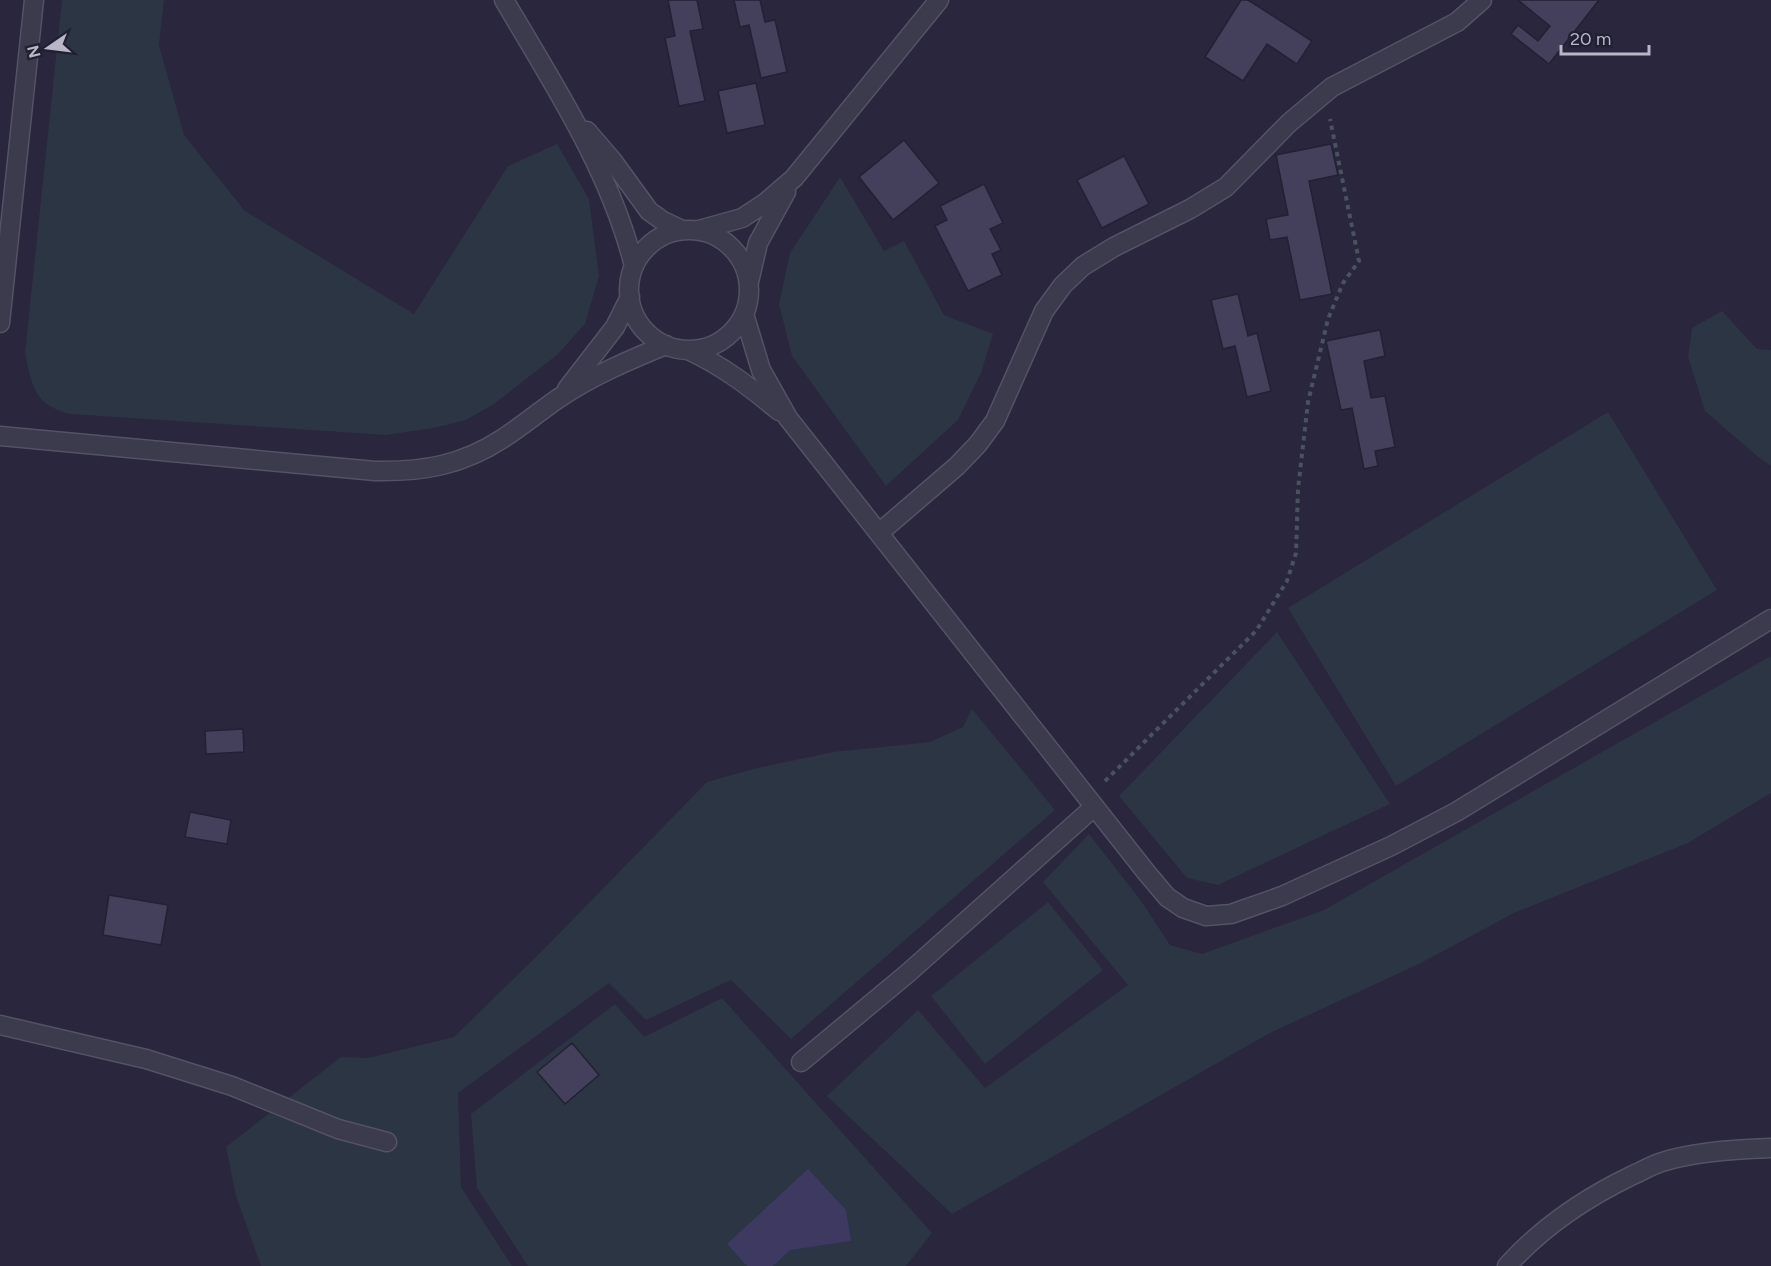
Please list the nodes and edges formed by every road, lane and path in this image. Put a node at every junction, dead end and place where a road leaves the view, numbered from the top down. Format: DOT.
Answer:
graph roads {
  1 [pos="34,0"];
  2 [pos="504,0"];
  3 [pos="939,0"];
  4 [pos="1482,0"];
  5 [pos="1325,93"];
  6 [pos="570,112"];
  7 [pos="794,177"];
  8 [pos="690,230"];
  9 [pos="634,266"];
  10 [pos="749,283"];
  11 [pos="630,297"];
  12 [pos="744,314"];
  13 [pos="0,323"];
  14 [pos="666,345"];
  15 [pos="688,350"];
  16 [pos="560,397"];
  17 [pos="788,418"];
  18 [pos="0,436"];
  19 [pos="879,533"];
  20 [pos="1771,619"];
  21 [pos="1091,803"];
  22 [pos="0,1025"];
  23 [pos="801,1062"];
  24 [pos="387,1142"];
  25 [pos="1771,1148"];
  26 [pos="1508,1266"];
  1 -- 13 [label="street"];
  2 -- 6 [label="street"];
  3 -- 7 [label="street"];
  4 -- 5 [label="street"];
  5 -- 19 [label="street"];
  5 -- 21 [label="path"];
  6 -- 8 [label="street"];
  6 -- 9 [label="street"];
  7 -- 8 [label="street"];
  7 -- 10 [label="street"];
  8 -- 9 [label="street"];
  8 -- 10 [label="street"];
  9 -- 11 [label="street"];
  10 -- 12 [label="street"];
  11 -- 14 [label="street"];
  11 -- 16 [label="street"];
  12 -- 15 [label="street"];
  12 -- 17 [label="street"];
  14 -- 15 [label="street"];
  14 -- 16 [label="street"];
  15 -- 17 [label="street"];
  16 -- 18 [label="street"];
  17 -- 19 [label="street"];
  19 -- 21 [label="street"];
  20 -- 21 [label="street"];
  21 -- 23 [label="street"];
  22 -- 24 [label="street"];
  25 -- 26 [label="street"];
}
